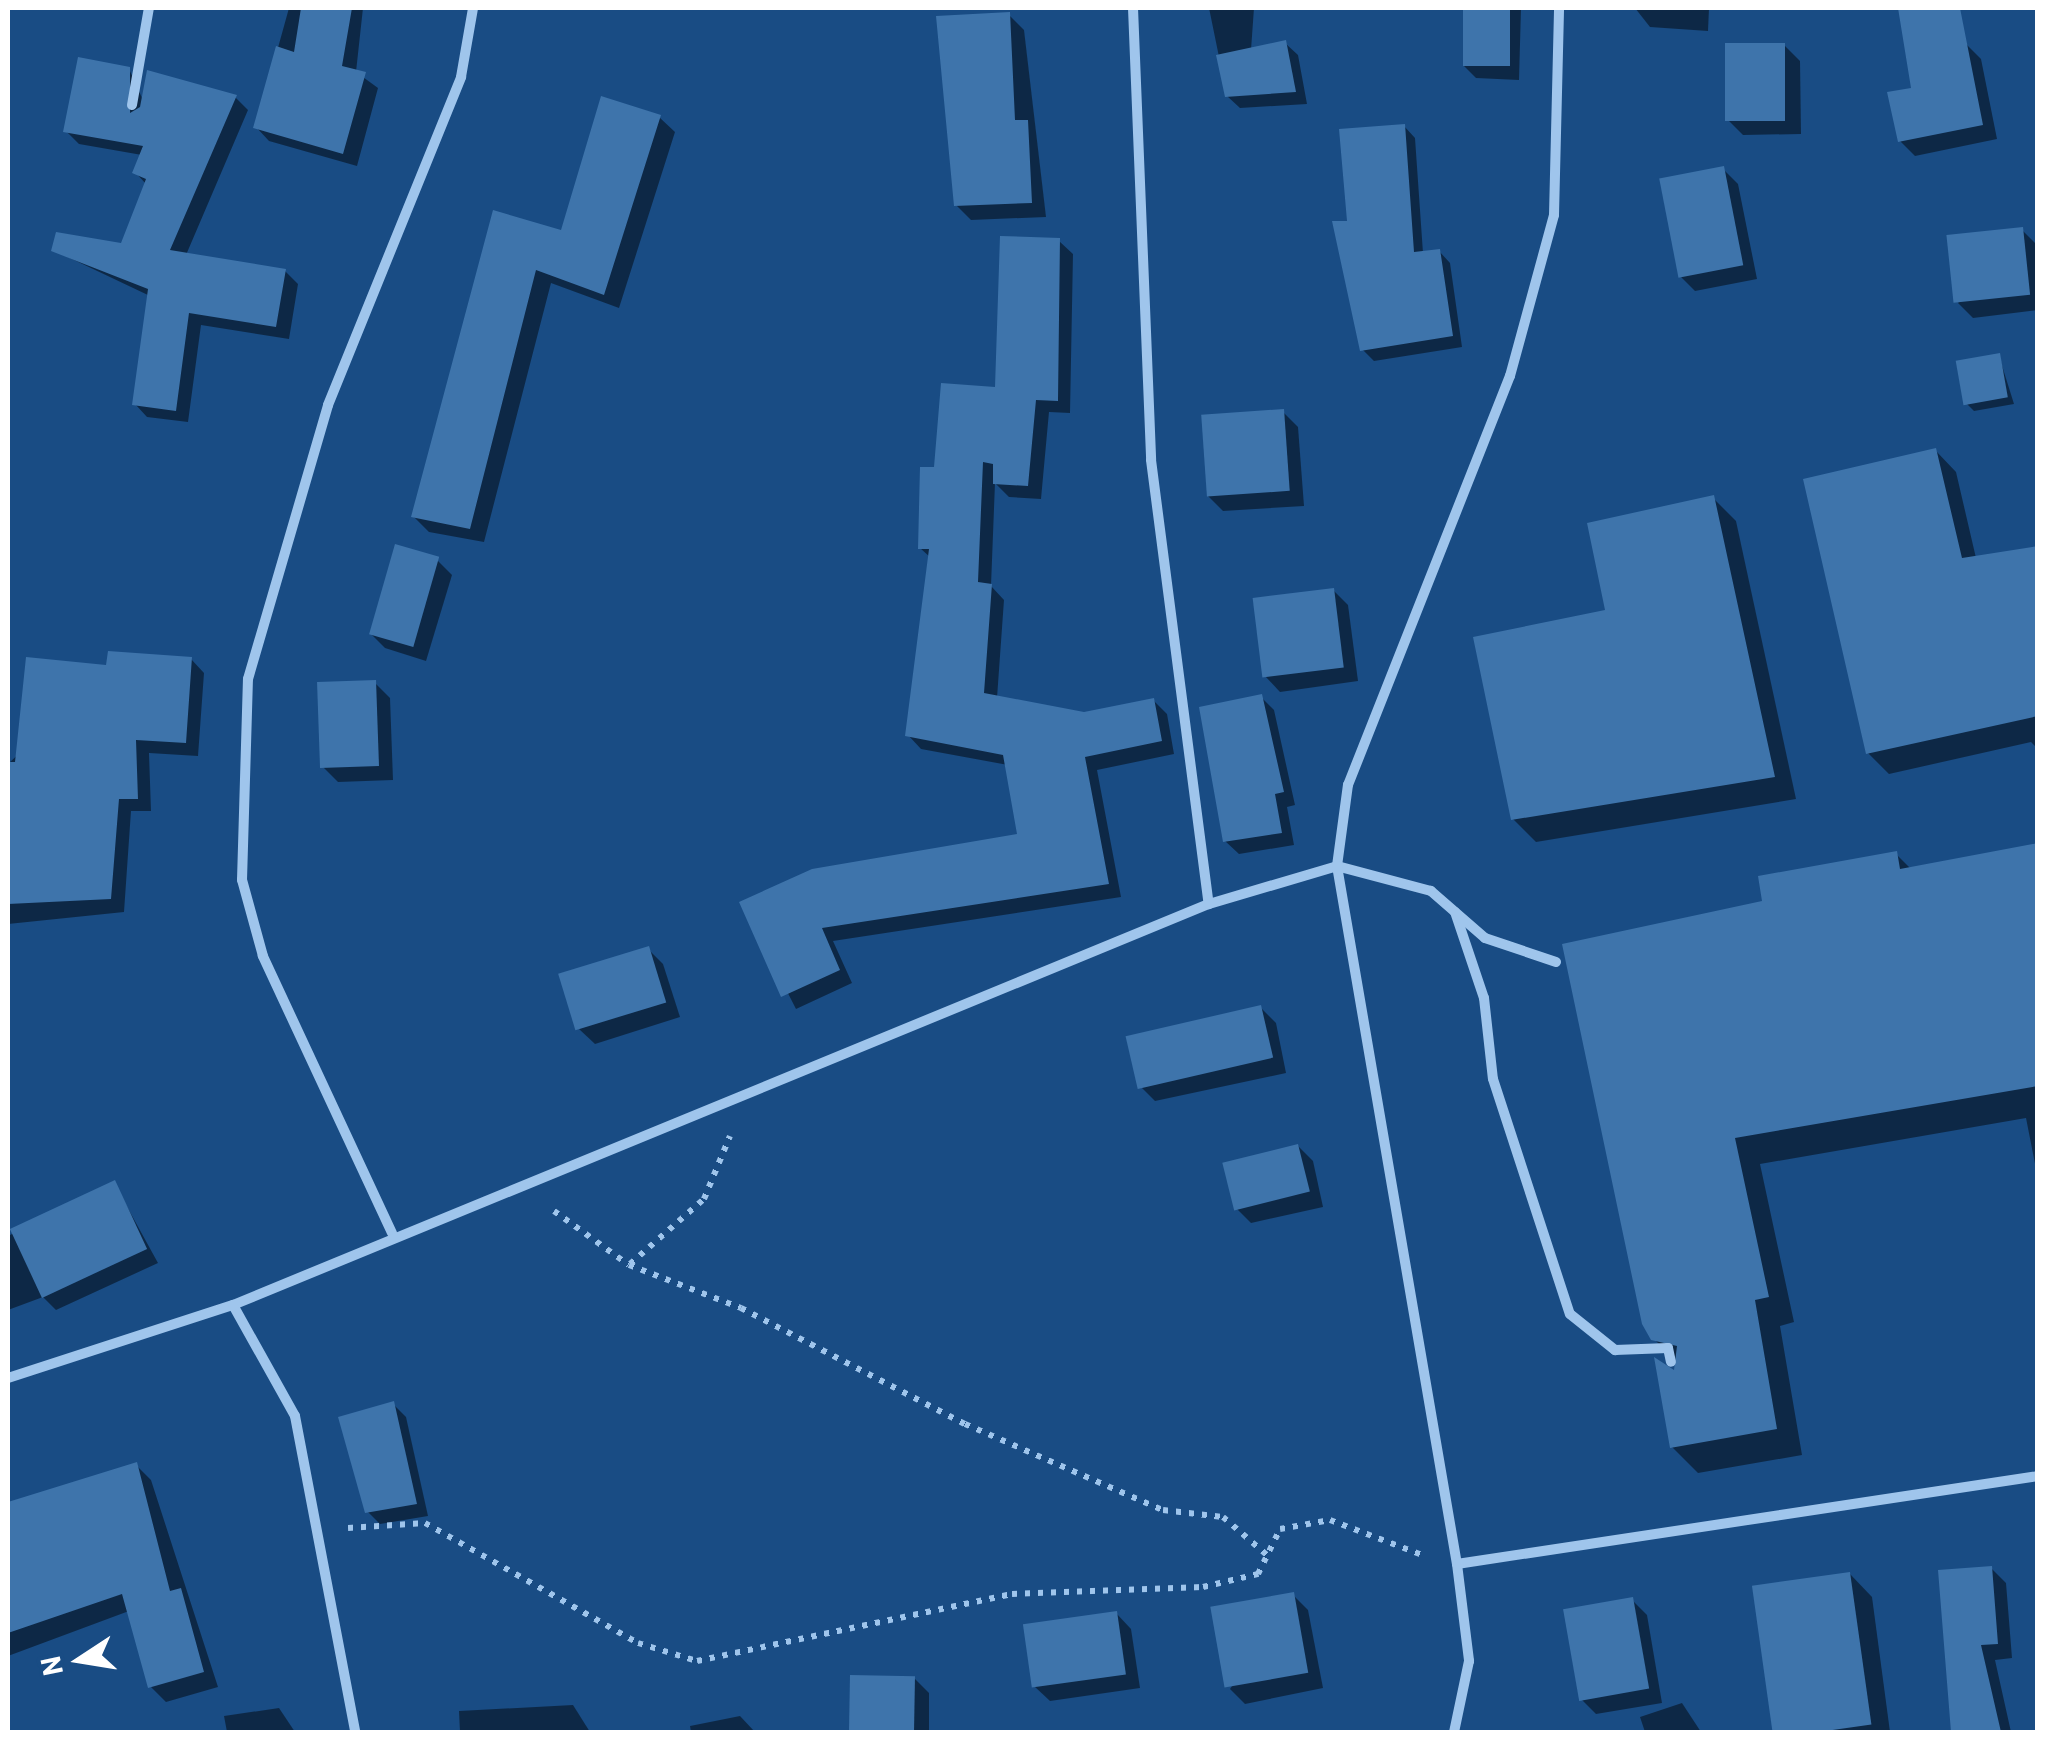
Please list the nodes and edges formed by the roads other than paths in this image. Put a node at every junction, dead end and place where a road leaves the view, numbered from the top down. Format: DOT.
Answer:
graph roads {
  1 [pos="149,8"];
  2 [pos="473,8"];
  3 [pos="1133,8"];
  4 [pos="1560,8"];
  5 [pos="132,105"];
  6 [pos="1336,866"];
  7 [pos="1209,904"];
  8 [pos="1455,911"];
  9 [pos="1556,962"];
  10 [pos="392,1233"];
  11 [pos="233,1305"];
  12 [pos="1672,1362"];
  13 [pos="8,1378"];
  14 [pos="2038,1476"];
  15 [pos="1458,1564"];
  16 [pos="355,1732"];
  17 [pos="1455,1732"];
  1 -- 5 [label="street"];
  2 -- 10 [label="street"];
  3 -- 7 [label="street"];
  4 -- 6 [label="street"];
  6 -- 7 [label="street"];
  6 -- 8 [label="street"];
  6 -- 15 [label="street"];
  7 -- 10 [label="street"];
  8 -- 9 [label="street"];
  8 -- 12 [label="street"];
  10 -- 11 [label="street"];
  11 -- 13 [label="street"];
  11 -- 16 [label="street"];
  14 -- 15 [label="street"];
  15 -- 17 [label="street"];
}
